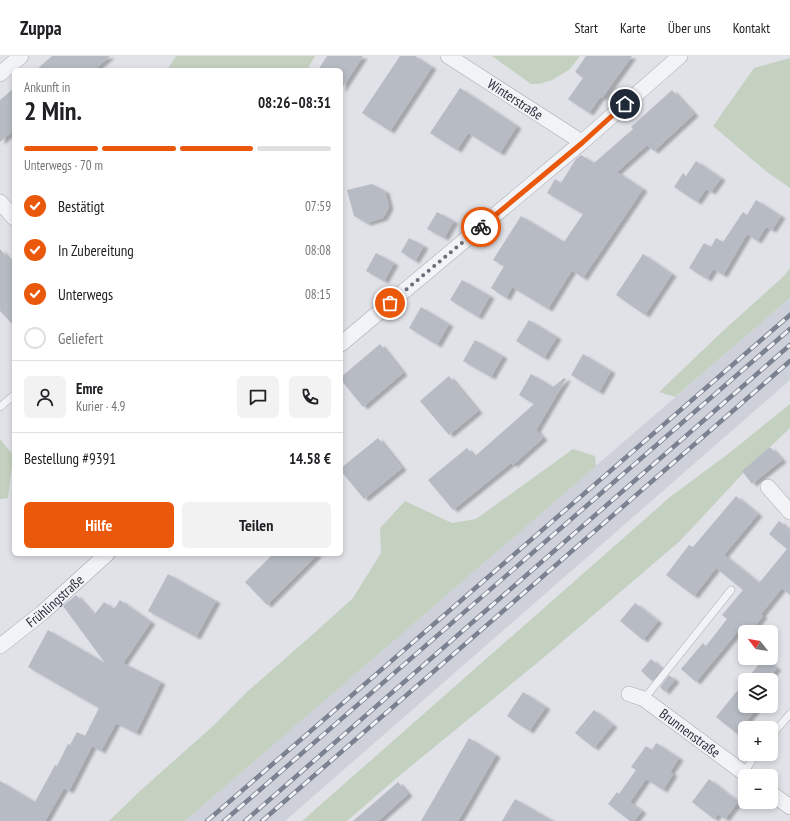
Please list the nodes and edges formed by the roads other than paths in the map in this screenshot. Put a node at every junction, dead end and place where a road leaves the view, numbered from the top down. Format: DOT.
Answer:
graph roads {
  1 [pos="21,56"];
  2 [pos="448,56"];
  3 [pos="680,56"];
  4 [pos="0,74"];
  5 [pos="582,143"];
  6 [pos="0,202"];
  7 [pos="12,216"];
  8 [pos="343,342"];
  9 [pos="12,397"];
  10 [pos="0,407"];
  11 [pos="768,487"];
  12 [pos="790,512"];
  13 [pos="105,556"];
  14 [pos="731,590"];
  15 [pos="0,646"];
  16 [pos="629,694"];
  17 [pos="644,699"];
  18 [pos="790,714"];
  19 [pos="778,728"];
  20 [pos="739,769"];
  21 [pos="778,798"];
  22 [pos="790,807"];
  1 -- 4 [label="street"];
  2 -- 5 [label="street, Winterstraße"];
  3 -- 5 [label="street"];
  5 -- 8 [label="street"];
  6 -- 7 [label="street"];
  9 -- 10 [label="lane"];
  11 -- 12 [label="street"];
  13 -- 15 [label="street, Frühlingstraße"];
  14 -- 17 [label="lane"];
  16 -- 17 [label="street, Brunnenstraße"];
  17 -- 20 [label="street, Brunnenstraße"];
  18 -- 19 [label="lane"];
  21 -- 22 [label="street"];
}
